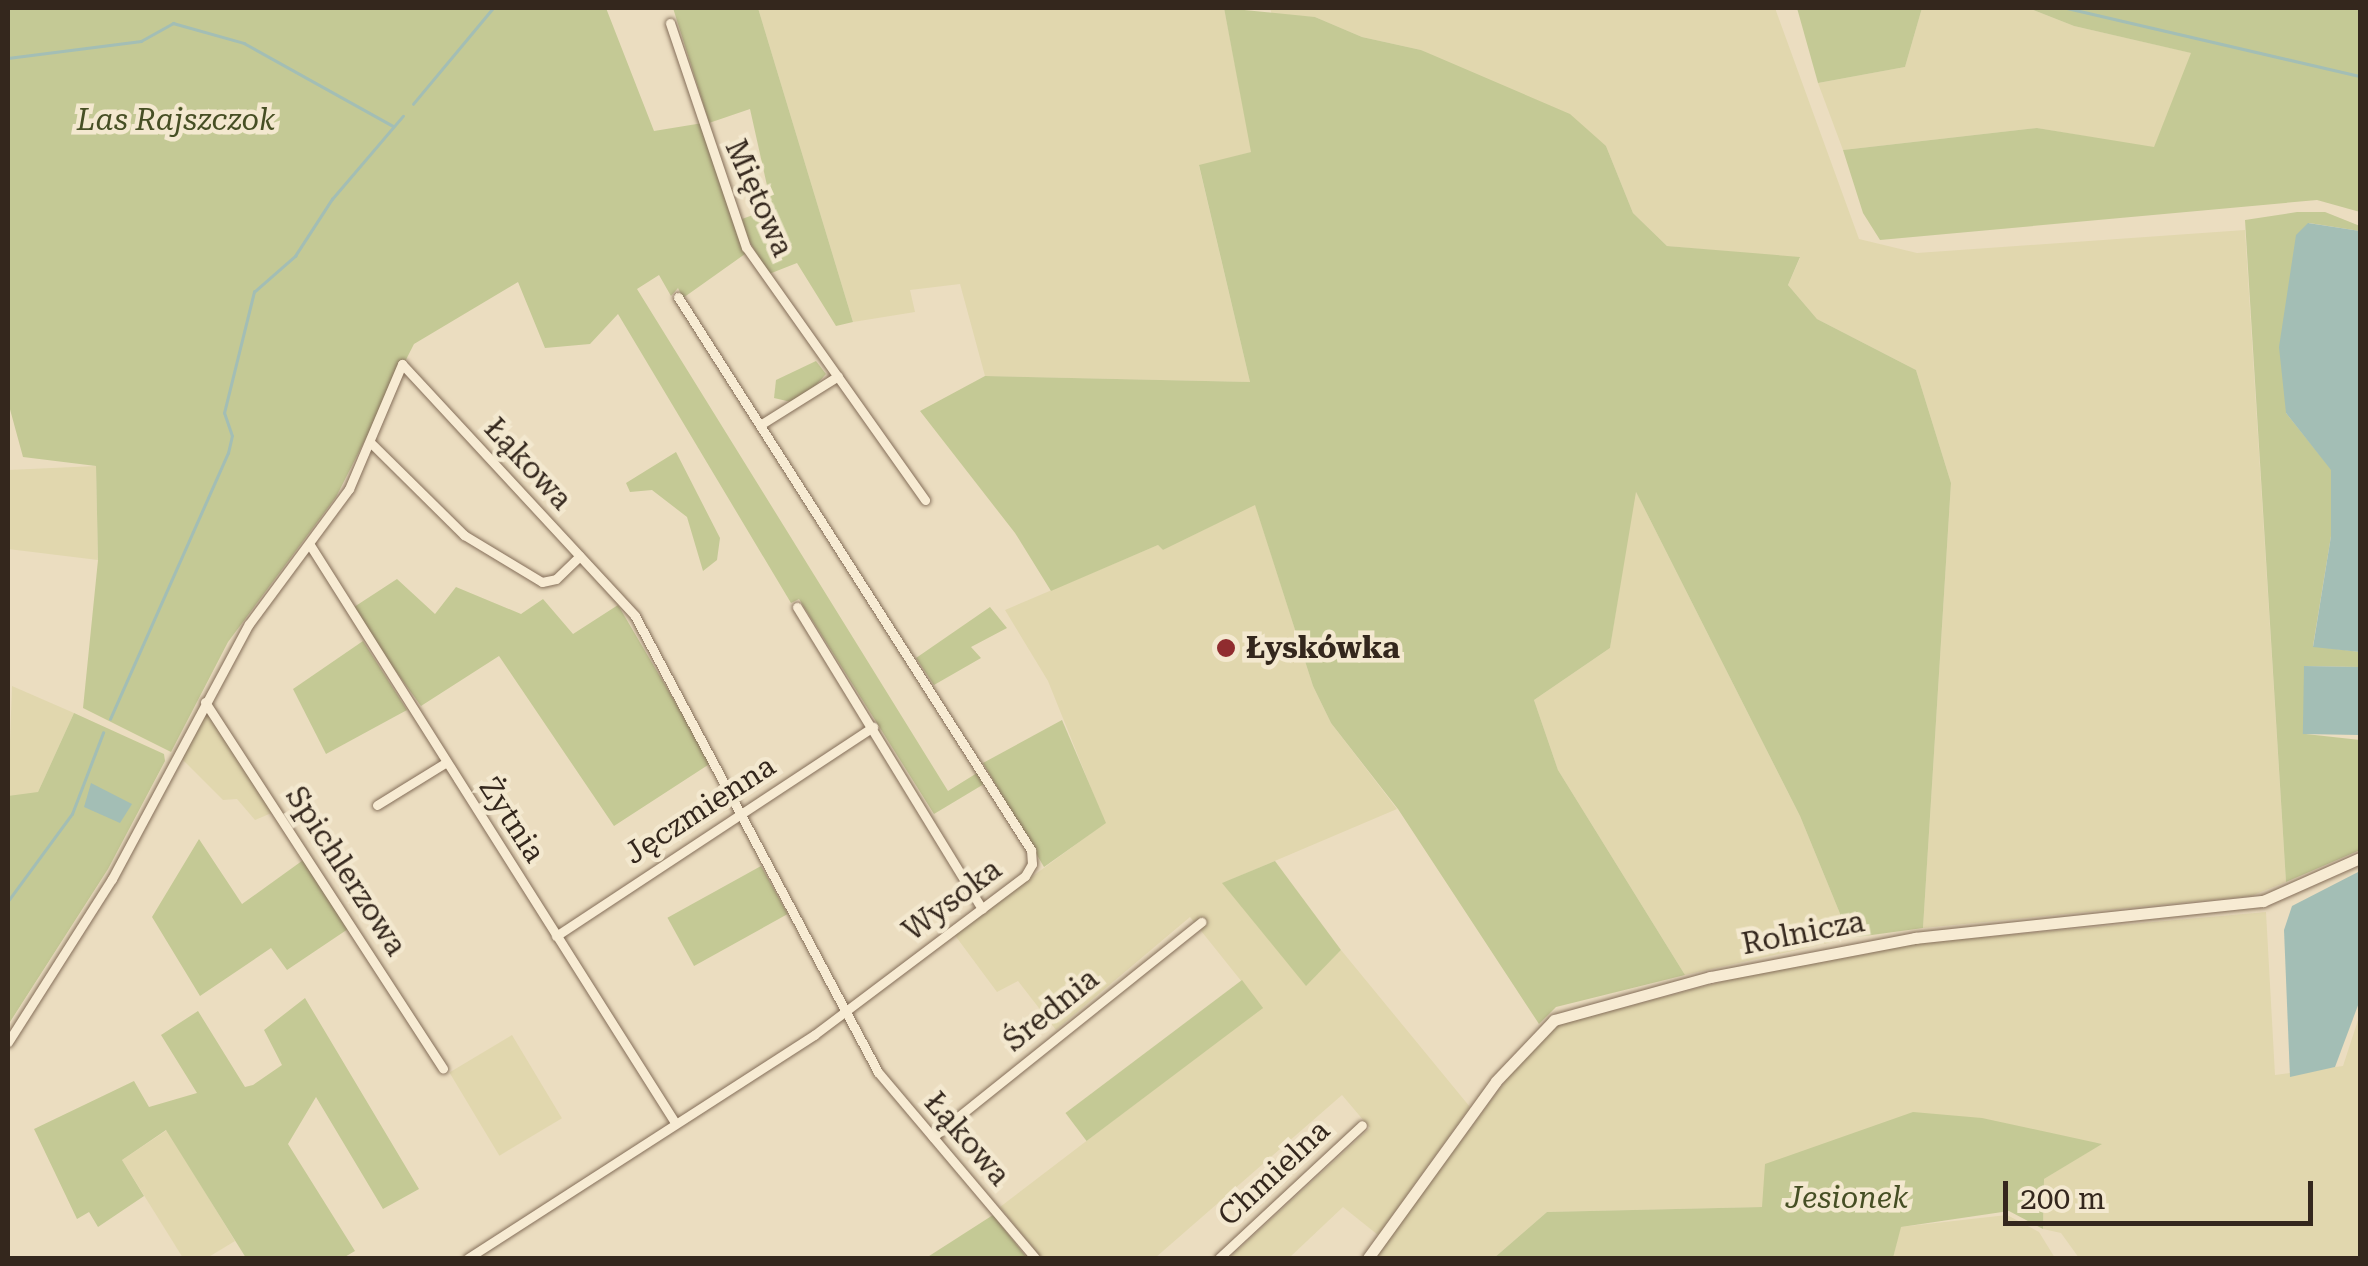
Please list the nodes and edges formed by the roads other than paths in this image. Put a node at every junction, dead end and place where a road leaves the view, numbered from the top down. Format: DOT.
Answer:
graph roads {
  1 [pos="670,23"];
  2 [pos="678,297"];
  3 [pos="838,376"];
  4 [pos="760,425"];
  5 [pos="371,443"];
  6 [pos="925,500"];
  7 [pos="310,545"];
  8 [pos="580,556"];
  9 [pos="797,607"];
  10 [pos="205,702"];
  11 [pos="873,727"];
  12 [pos="445,763"];
  13 [pos="377,805"];
  14 [pos="742,812"];
  15 [pos="2360,858"];
  16 [pos="982,909"];
  17 [pos="1201,922"];
  18 [pos="556,936"];
  19 [pos="842,1013"];
  20 [pos="8,1042"];
  21 [pos="443,1068"];
  22 [pos="674,1121"];
  23 [pos="1362,1125"];
  24 [pos="932,1137"];
  25 [pos="468,1258"];
  26 [pos="1035,1258"];
  27 [pos="1219,1258"];
  28 [pos="1368,1258"];
  1 -- 3 [label="street, Miętowa"];
  2 -- 4 [label="street, Wysoka"];
  3 -- 4 [label="street"];
  3 -- 6 [label="street, Miętowa"];
  4 -- 16 [label="street, Wysoka"];
  5 -- 7 [label="street, Łąkowa"];
  5 -- 8 [label="street"];
  5 -- 8 [label="street, Łąkowa"];
  7 -- 10 [label="street, Łąkowa"];
  7 -- 12 [label="street, Żytnia"];
  8 -- 14 [label="street, Łąkowa"];
  9 -- 11 [label="street"];
  10 -- 20 [label="street, Łąkowa"];
  10 -- 21 [label="street, Spichlerzowa"];
  11 -- 14 [label="street, Jęczmienna"];
  11 -- 16 [label="street"];
  12 -- 13 [label="street"];
  12 -- 18 [label="street, Żytnia"];
  14 -- 18 [label="street, Jęczmienna"];
  14 -- 19 [label="street, Łąkowa"];
  15 -- 28 [label="street, Rolnicza"];
  16 -- 19 [label="street, Wysoka"];
  17 -- 24 [label="street, Średnia"];
  18 -- 22 [label="street, Żytnia"];
  19 -- 22 [label="street, Wysoka"];
  19 -- 24 [label="street, Łąkowa"];
  22 -- 25 [label="street, Wysoka"];
  23 -- 27 [label="street, Chmielna"];
  24 -- 26 [label="street, Łąkowa"];
}
